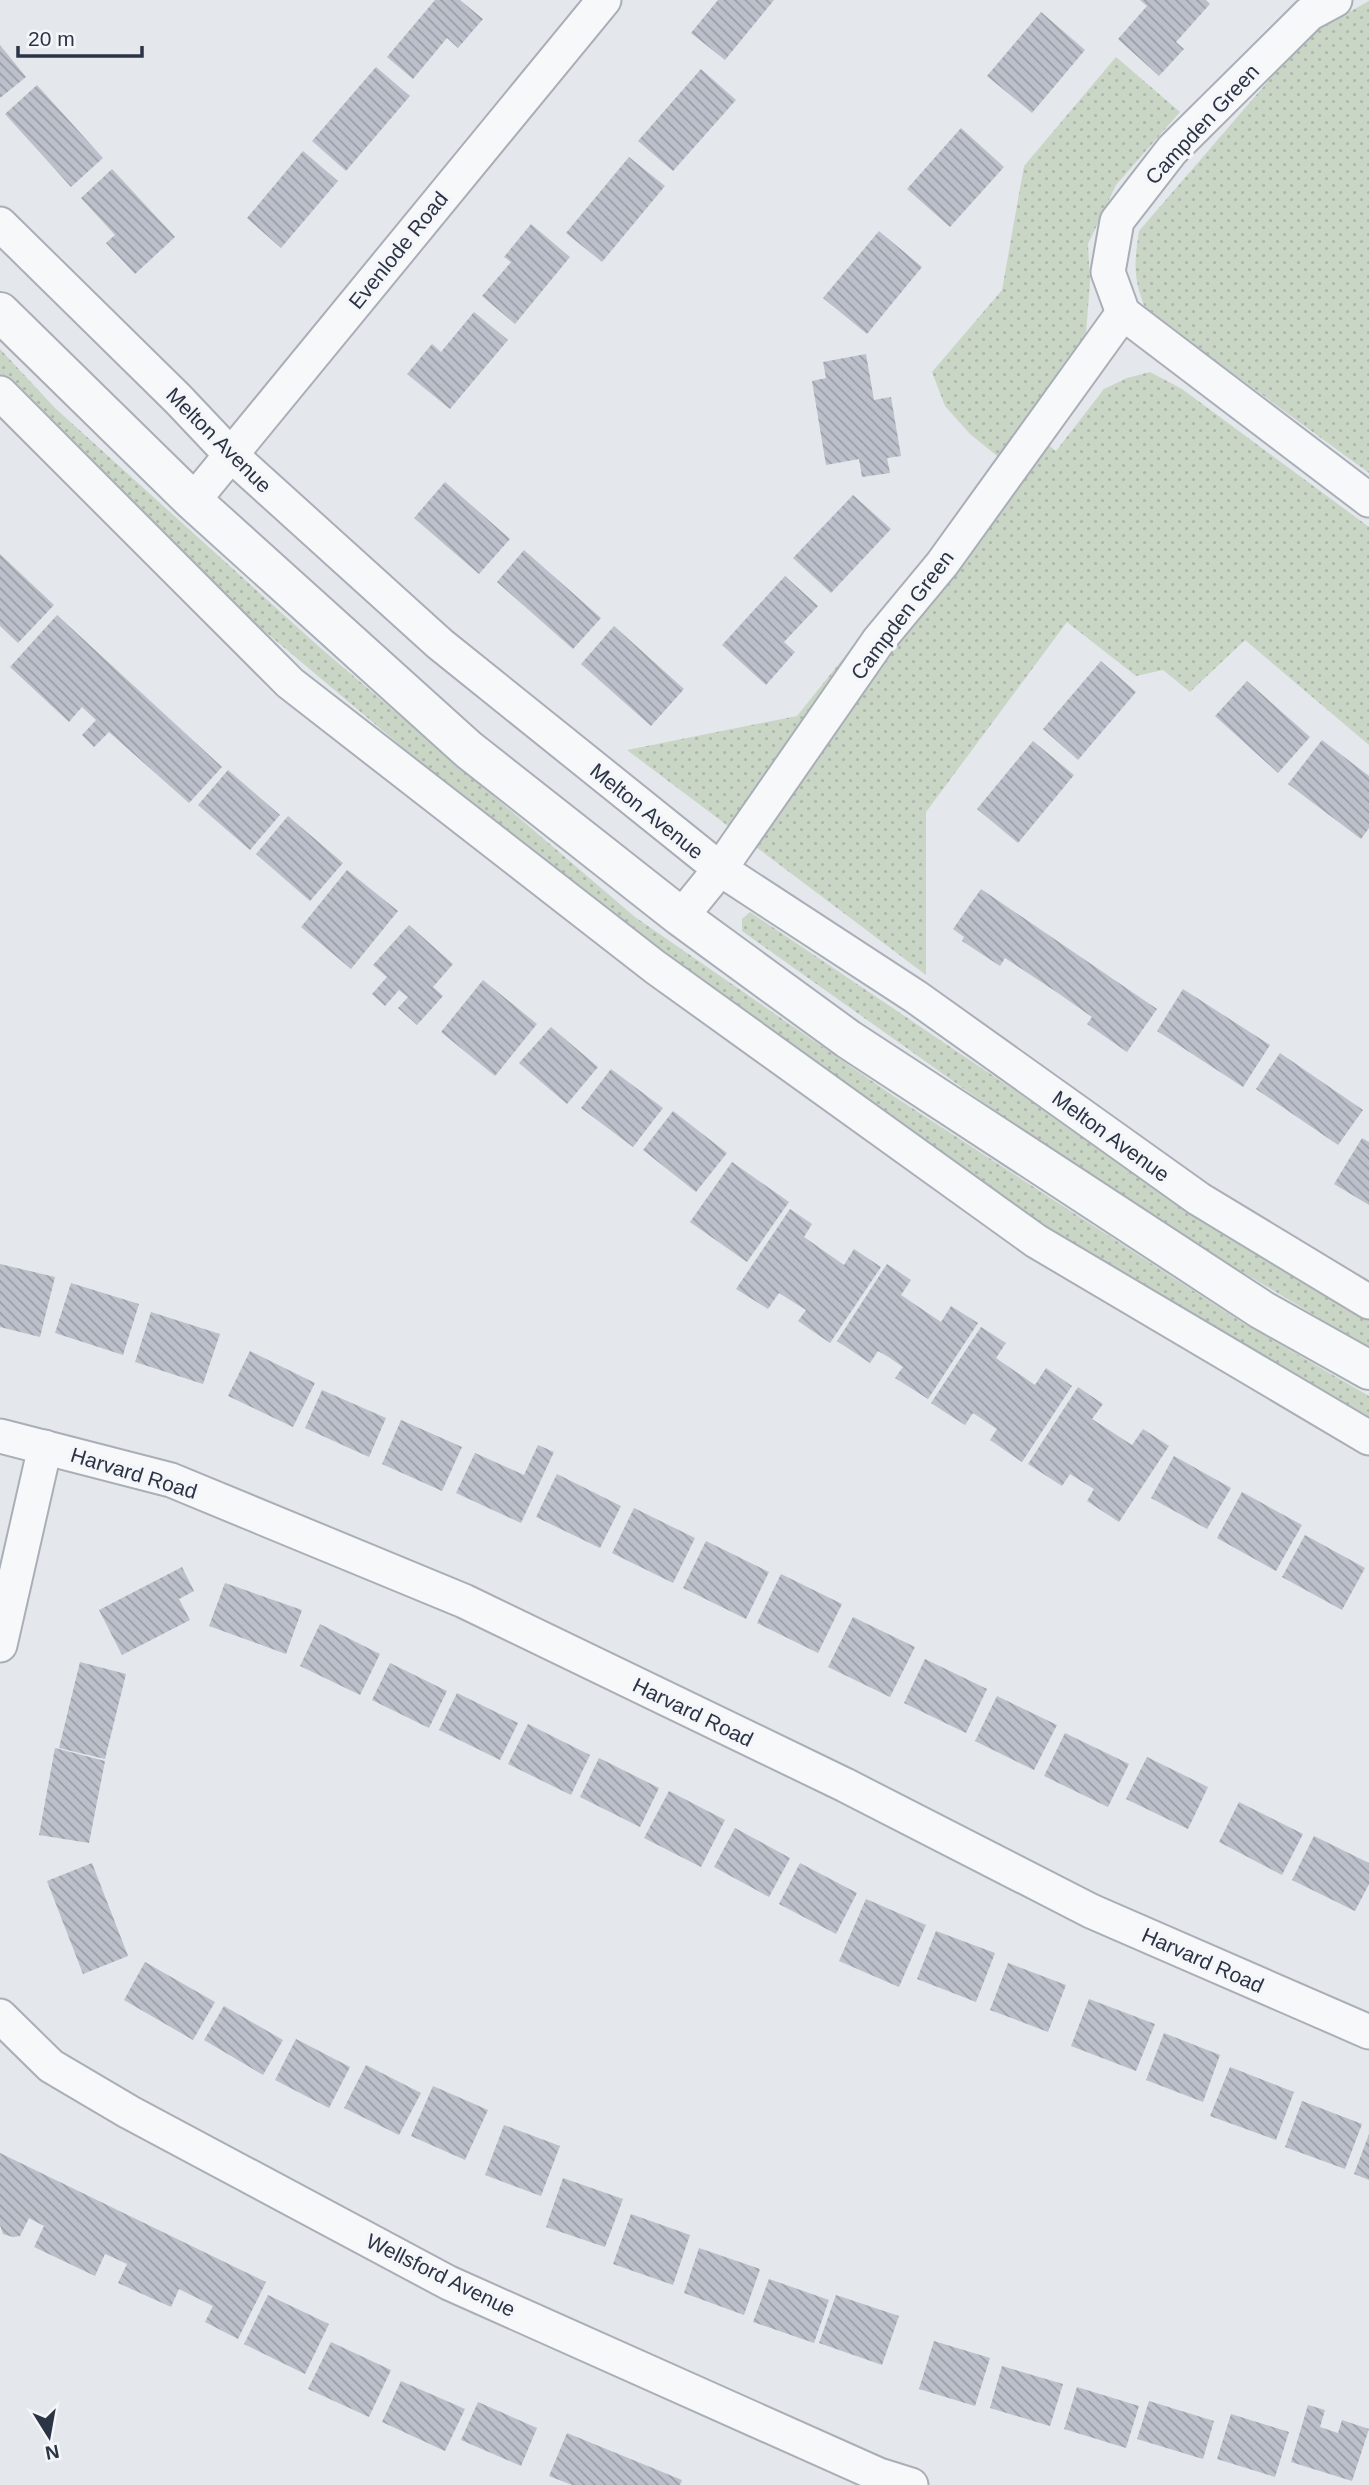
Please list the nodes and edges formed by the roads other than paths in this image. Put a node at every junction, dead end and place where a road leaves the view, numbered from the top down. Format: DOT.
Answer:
graph roads {
  1 [pos="604,0"];
  2 [pos="1335,0"];
  3 [pos="0,224"];
  4 [pos="0,312"];
  5 [pos="1123,313"];
  6 [pos="0,393"];
  7 [pos="230,454"];
  8 [pos="1369,499"];
  9 [pos="193,501"];
  10 [pos="720,869"];
  11 [pos="681,917"];
  12 [pos="1369,1302"];
  13 [pos="1369,1370"];
  14 [pos="0,1436"];
  15 [pos="1369,1438"];
  16 [pos="44,1447"];
  17 [pos="0,1645"];
  18 [pos="0,2016"];
  19 [pos="1369,2032"];
  20 [pos="911,2485"];
  1 -- 7 [label="street, Evenlode Road"];
  2 -- 5 [label="street, Campden Green"];
  3 -- 7 [label="street, Melton Avenue"];
  4 -- 9 [label="street"];
  5 -- 8 [label="street"];
  5 -- 10 [label="street, Campden Green"];
  6 -- 15 [label="street"];
  7 -- 9 [label="street, Evenlode Road"];
  7 -- 10 [label="street, Melton Avenue"];
  9 -- 11 [label="street"];
  10 -- 11 [label="street, Campden Green"];
  10 -- 12 [label="street, Melton Avenue"];
  11 -- 13 [label="street"];
  14 -- 16 [label="street, Harvard Road"];
  16 -- 17 [label="street"];
  16 -- 19 [label="street, Harvard Road"];
  18 -- 20 [label="street, Wellsford Avenue"];
}
